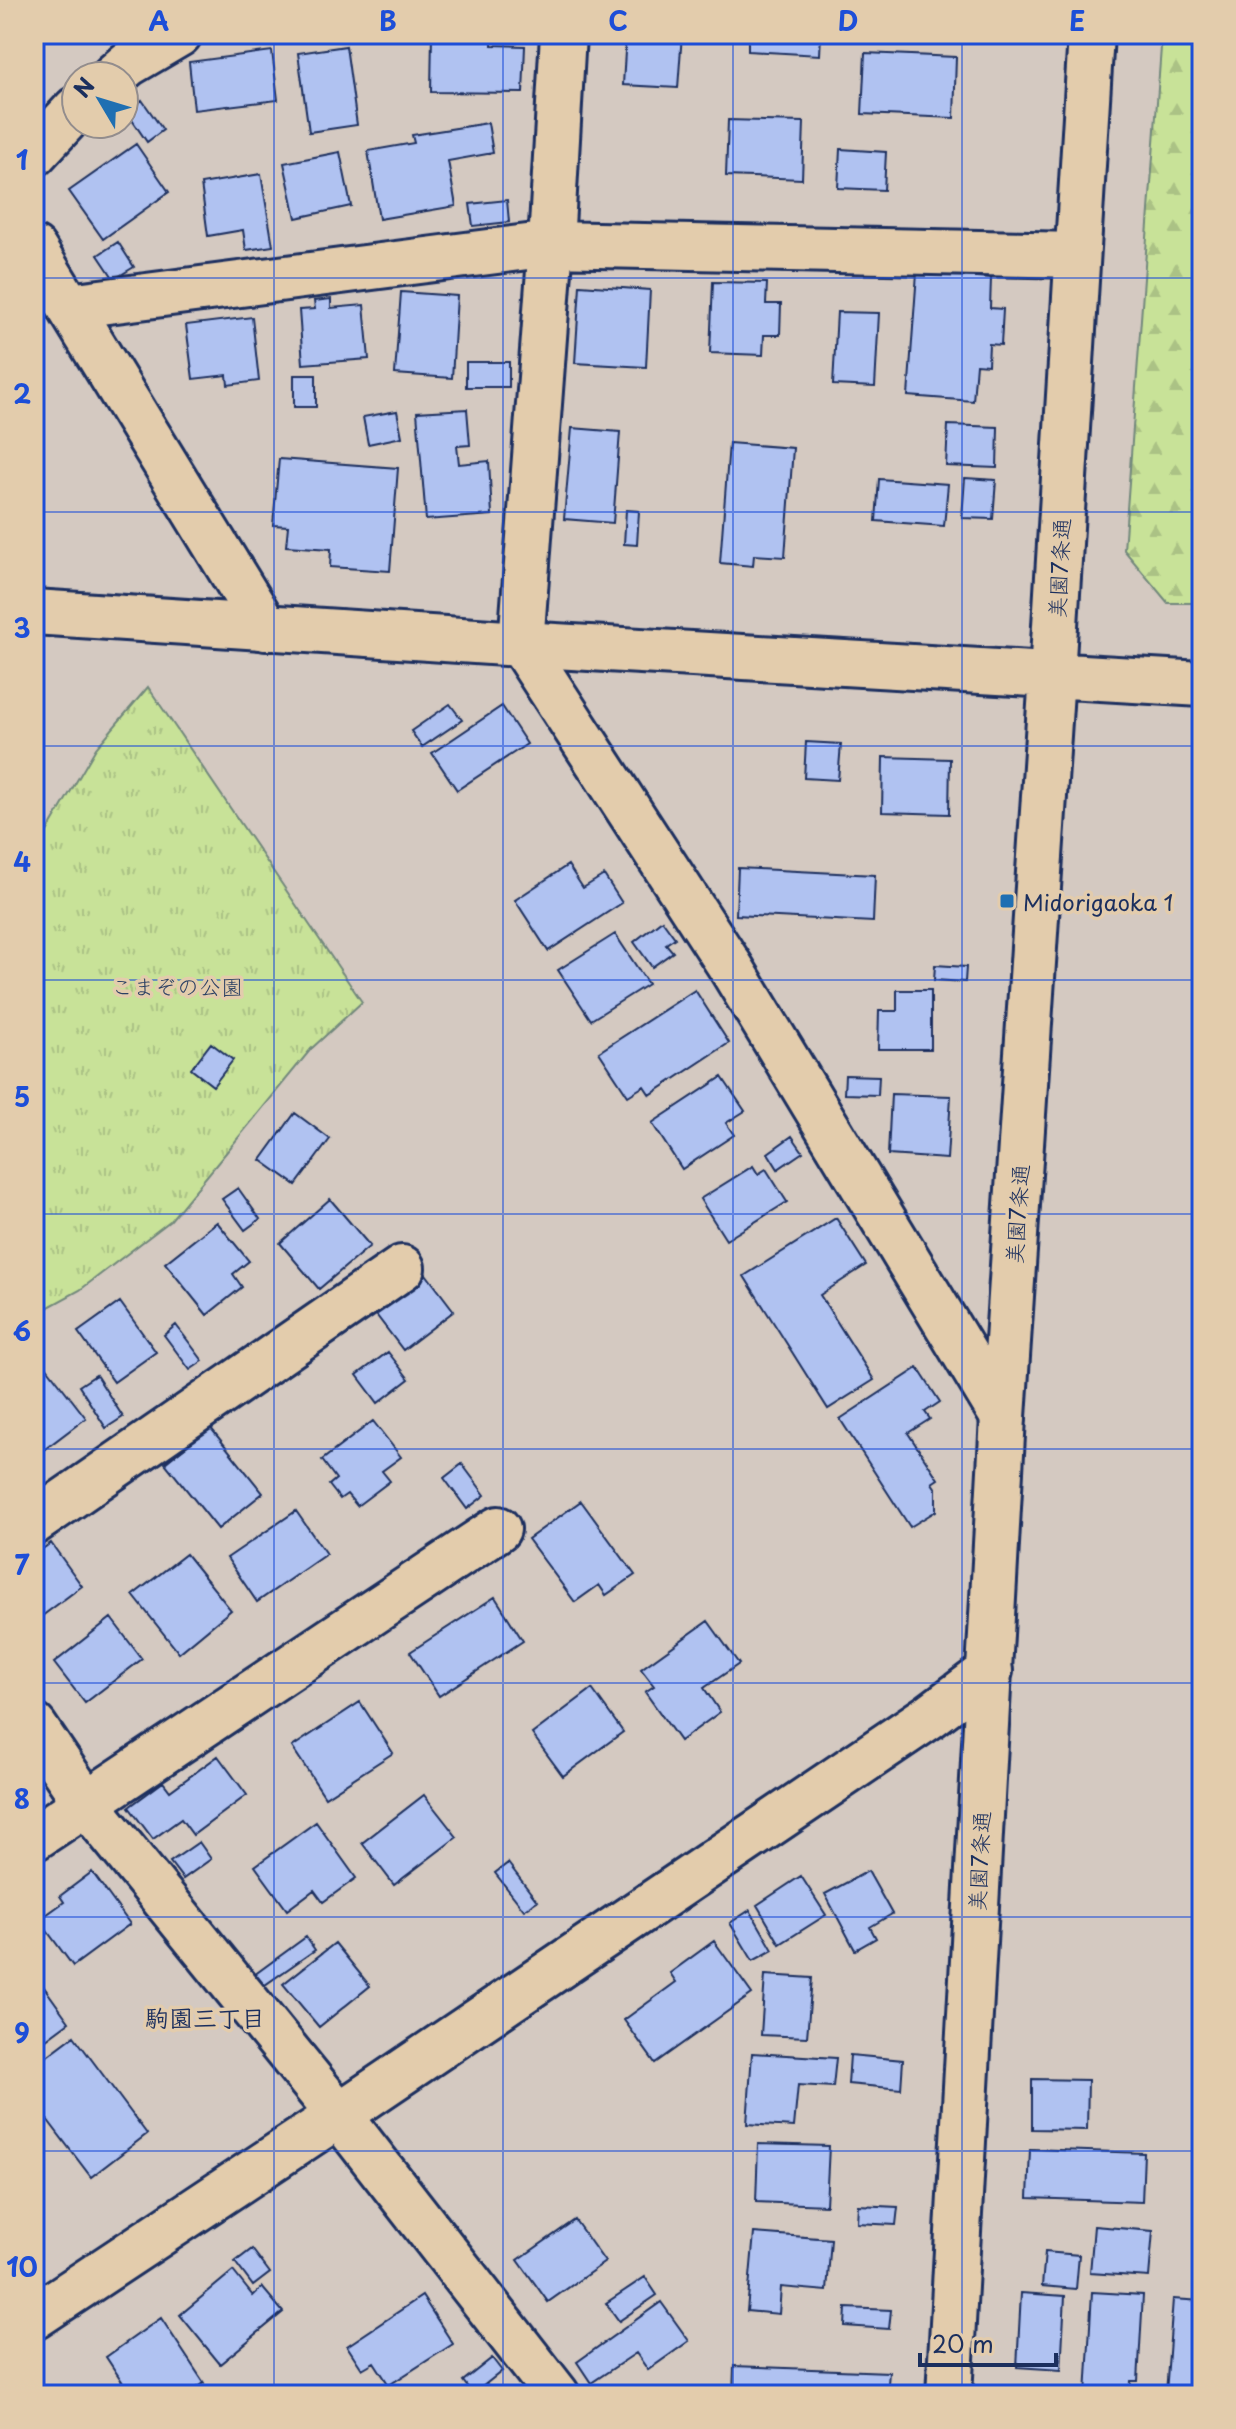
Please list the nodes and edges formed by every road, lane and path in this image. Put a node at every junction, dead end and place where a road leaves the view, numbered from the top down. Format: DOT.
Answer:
graph roads {
  1 [pos="179,34"];
  2 [pos="563,34"];
  3 [pos="1091,34"];
  4 [pos="135,60"];
  5 [pos="60,126"];
  6 [pos="34,154"];
  7 [pos="551,244"];
  8 [pos="34,249"];
  9 [pos="1077,255"];
  10 [pos="69,306"];
  11 [pos="34,612"];
  12 [pos="266,628"];
  13 [pos="521,644"];
  14 [pos="1052,675"];
  15 [pos="1202,684"];
  16 [pos="402,1268"];
  17 [pos="1003,1417"];
  18 [pos="34,1522"];
  19 [pos="498,1529"];
  20 [pos="990,1671"];
  21 [pos="34,1726"];
  22 [pos="86,1803"];
  23 [pos="34,1838"];
  24 [pos="339,2115"];
  25 [pos="34,2317"];
  26 [pos="557,2395"];
  27 [pos="949,2395"];
  1 -- 4 [label="street"];
  2 -- 7 [label="street"];
  3 -- 9 [label="street, 美園7条通"];
  5 -- 6 [label="street"];
  7 -- 9 [label="street"];
  7 -- 10 [label="street"];
  7 -- 13 [label="street"];
  8 -- 10 [label="street"];
  9 -- 14 [label="street, 美園7条通"];
  10 -- 12 [label="street"];
  11 -- 12 [label="street"];
  12 -- 13 [label="street"];
  13 -- 14 [label="street"];
  13 -- 17 [label="street"];
  14 -- 15 [label="street"];
  14 -- 17 [label="street, 美園7条通"];
  16 -- 18 [label="street"];
  17 -- 20 [label="street, 美園7条通"];
  19 -- 22 [label="street"];
  20 -- 24 [label="street"];
  20 -- 27 [label="street, 美園7条通"];
  21 -- 22 [label="street"];
  22 -- 23 [label="street"];
  22 -- 24 [label="street"];
  24 -- 25 [label="street"];
  24 -- 26 [label="street"];
}
